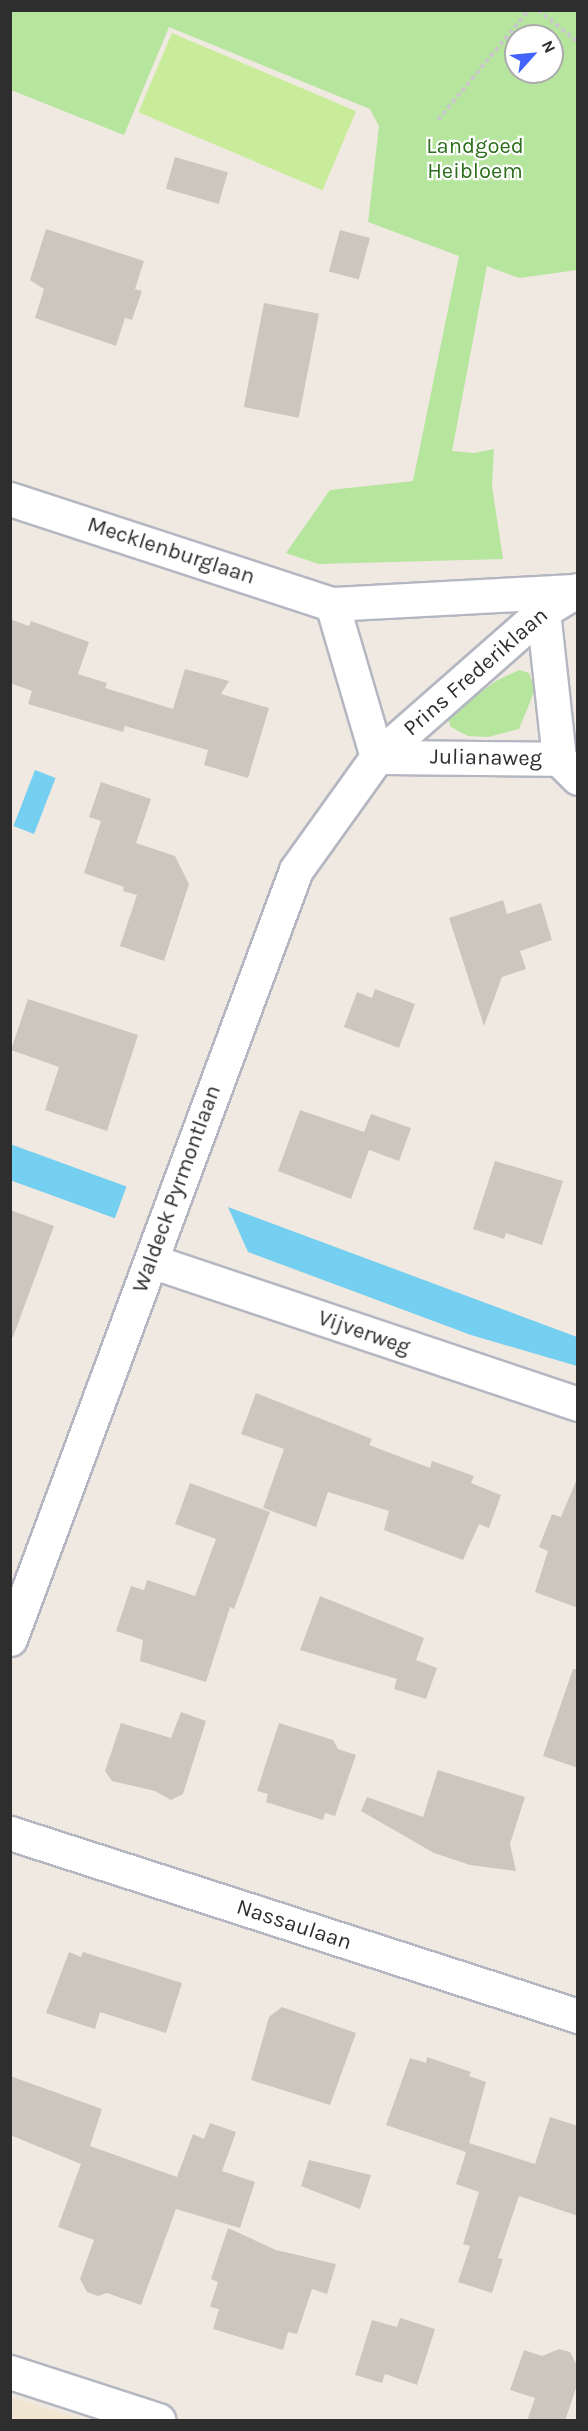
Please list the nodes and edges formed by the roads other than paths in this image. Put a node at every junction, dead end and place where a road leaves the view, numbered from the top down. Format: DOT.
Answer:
graph roads {
  1 [pos="10,499"];
  2 [pos="577,591"];
  3 [pos="332,604"];
  4 [pos="543,610"];
  5 [pos="377,757"];
  6 [pos="568,769"];
  7 [pos="151,1261"];
  8 [pos="578,1404"];
  9 [pos="10,1639"];
  10 [pos="10,1833"];
  11 [pos="578,2016"];
  12 [pos="10,2372"];
  13 [pos="158,2421"];
  1 -- 3 [label="street, Mecklenburglaan"];
  2 -- 3 [label="street, Mecklenburglaan"];
  2 -- 4 [label="street, Prins Frederiklaan"];
  3 -- 5 [label="street"];
  4 -- 5 [label="street, Prins Frederiklaan"];
  4 -- 6 [label="street, Julianaweg"];
  5 -- 6 [label="street, Julianaweg"];
  5 -- 7 [label="street, Waldeck Pyrmontlaan"];
  7 -- 8 [label="street, Vijverweg"];
  7 -- 9 [label="street, Waldeck Pyrmontlaan"];
  10 -- 11 [label="street, Nassaulaan"];
  12 -- 13 [label="street"];
}
